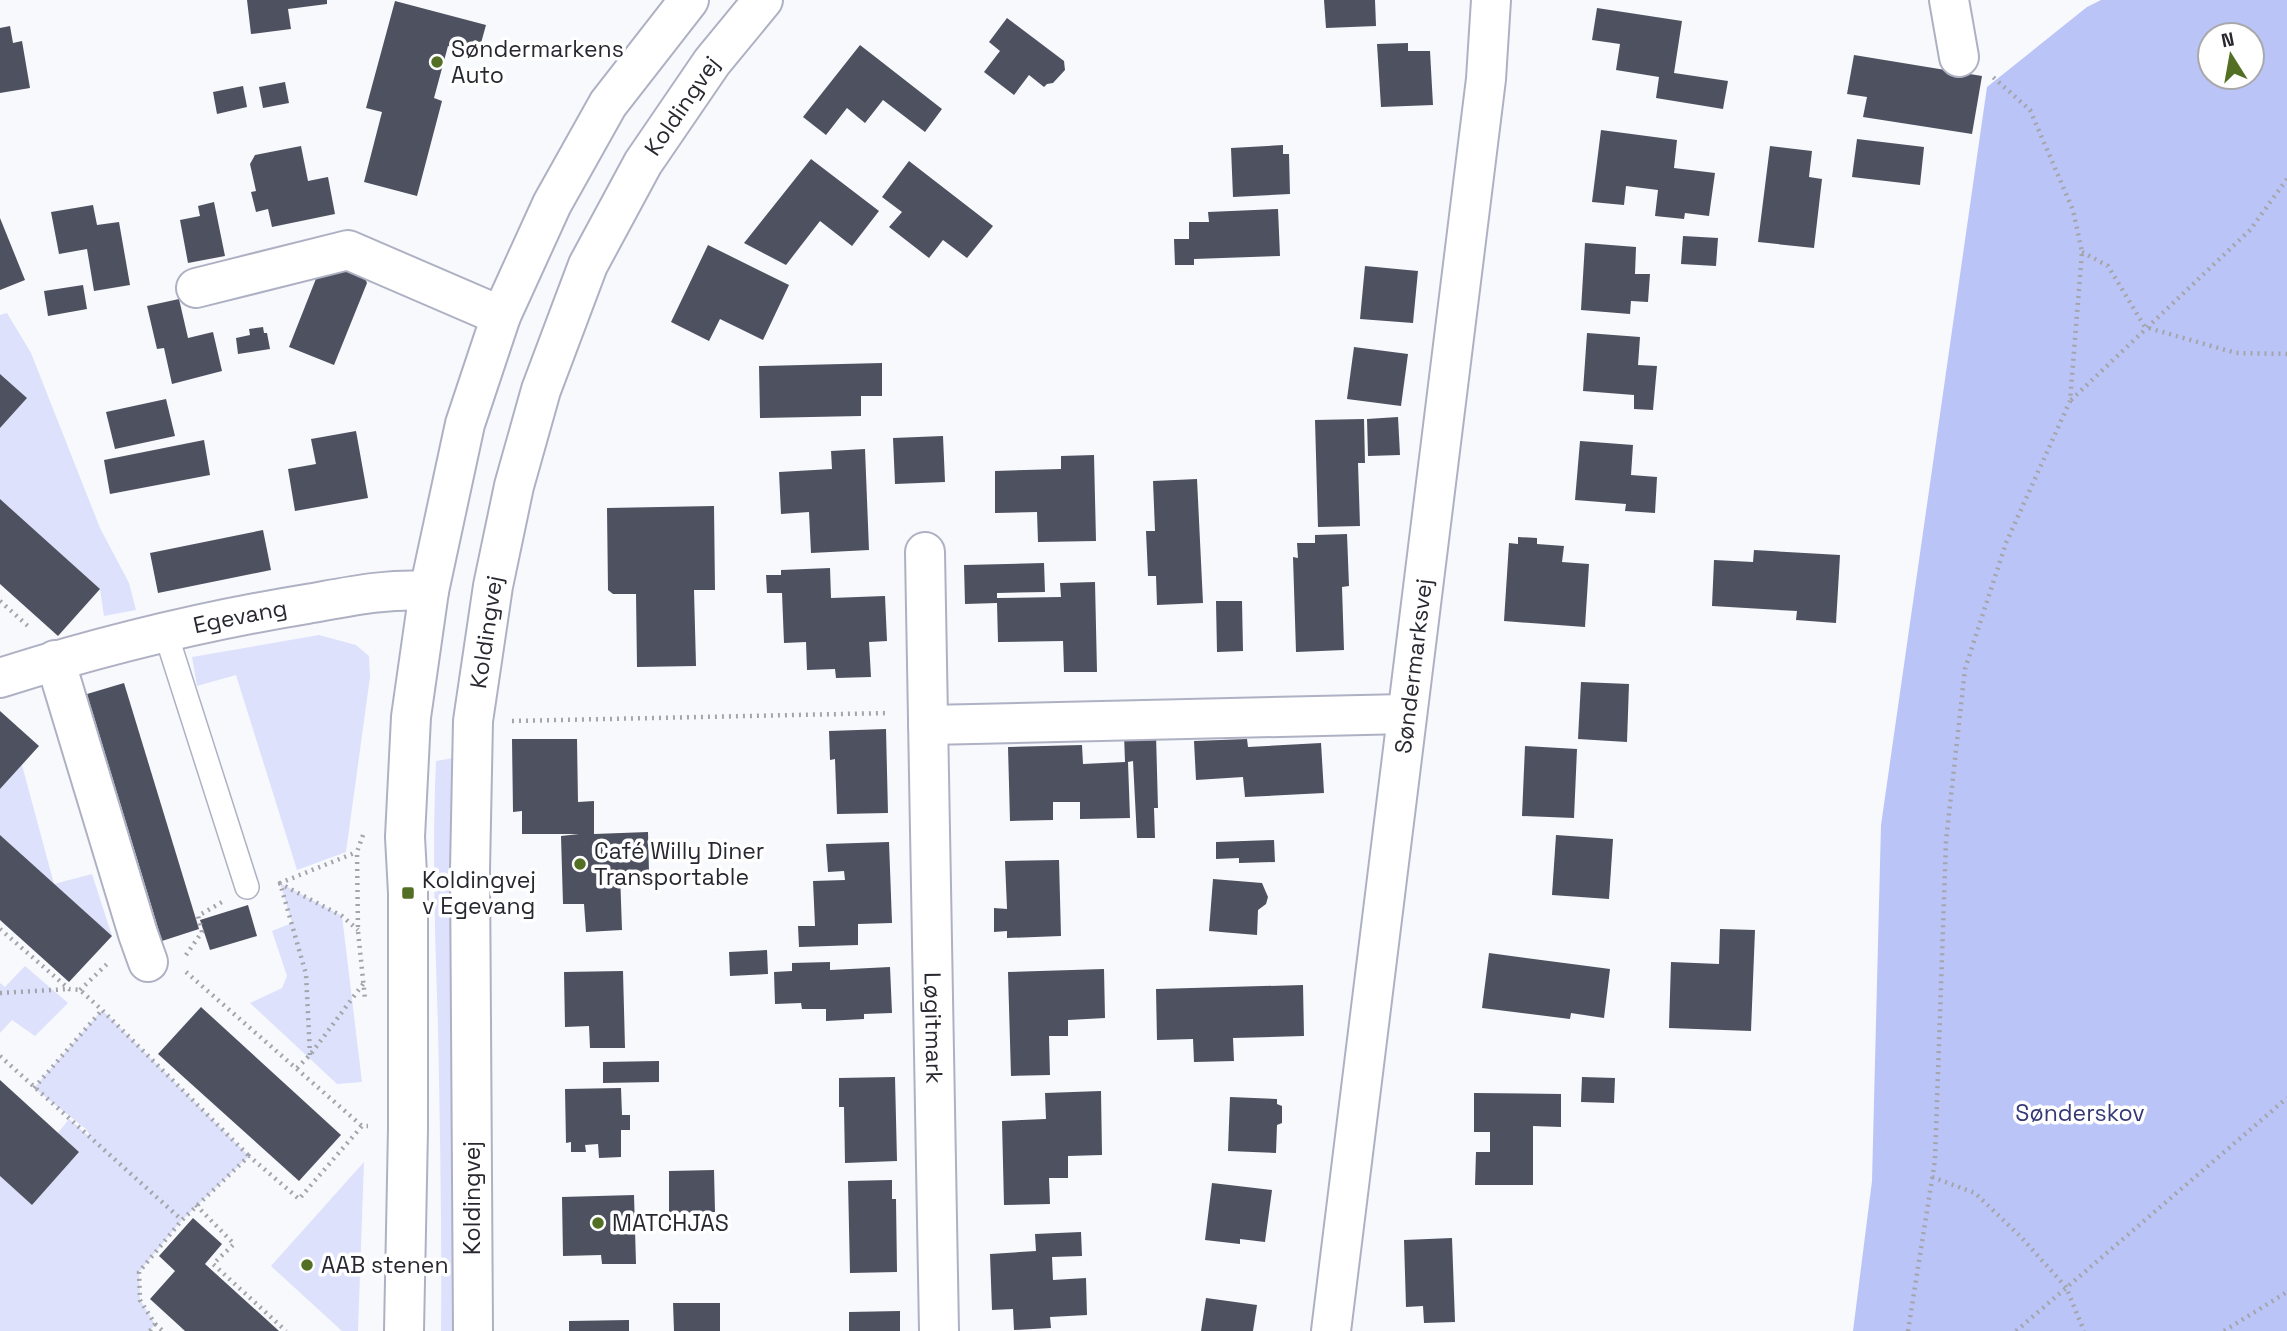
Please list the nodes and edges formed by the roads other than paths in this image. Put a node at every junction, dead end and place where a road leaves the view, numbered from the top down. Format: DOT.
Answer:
graph roads {
  1 [pos="763,0"];
  2 [pos="1491,0"];
  3 [pos="1949,0"];
  4 [pos="675,4"];
  5 [pos="1959,57"];
  6 [pos="196,288"];
  7 [pos="500,317"];
  8 [pos="925,552"];
  9 [pos="429,591"];
  10 [pos="165,631"];
  11 [pos="55,660"];
  12 [pos="0,677"];
  13 [pos="1406,715"];
  14 [pos="928,719"];
  15 [pos="247,887"];
  16 [pos="148,962"];
  17 [pos="404,1331"];
  18 [pos="473,1331"];
  19 [pos="939,1331"];
  20 [pos="1332,1331"];
  1 -- 18 [label="street, Koldingvej"];
  2 -- 13 [label="street, Søndermarksvej"];
  3 -- 5 [label="street"];
  4 -- 7 [label="street"];
  6 -- 7 [label="street"];
  7 -- 9 [label="street"];
  8 -- 14 [label="street, Løgitmark"];
  9 -- 10 [label="street, Egevang"];
  9 -- 17 [label="street"];
  10 -- 11 [label="street, Egevang"];
  10 -- 15 [label="lane"];
  11 -- 12 [label="street, Egevang"];
  11 -- 16 [label="street"];
  13 -- 14 [label="street"];
  13 -- 20 [label="street, Søndermarksvej"];
  14 -- 19 [label="street, Løgitmark"];
}
